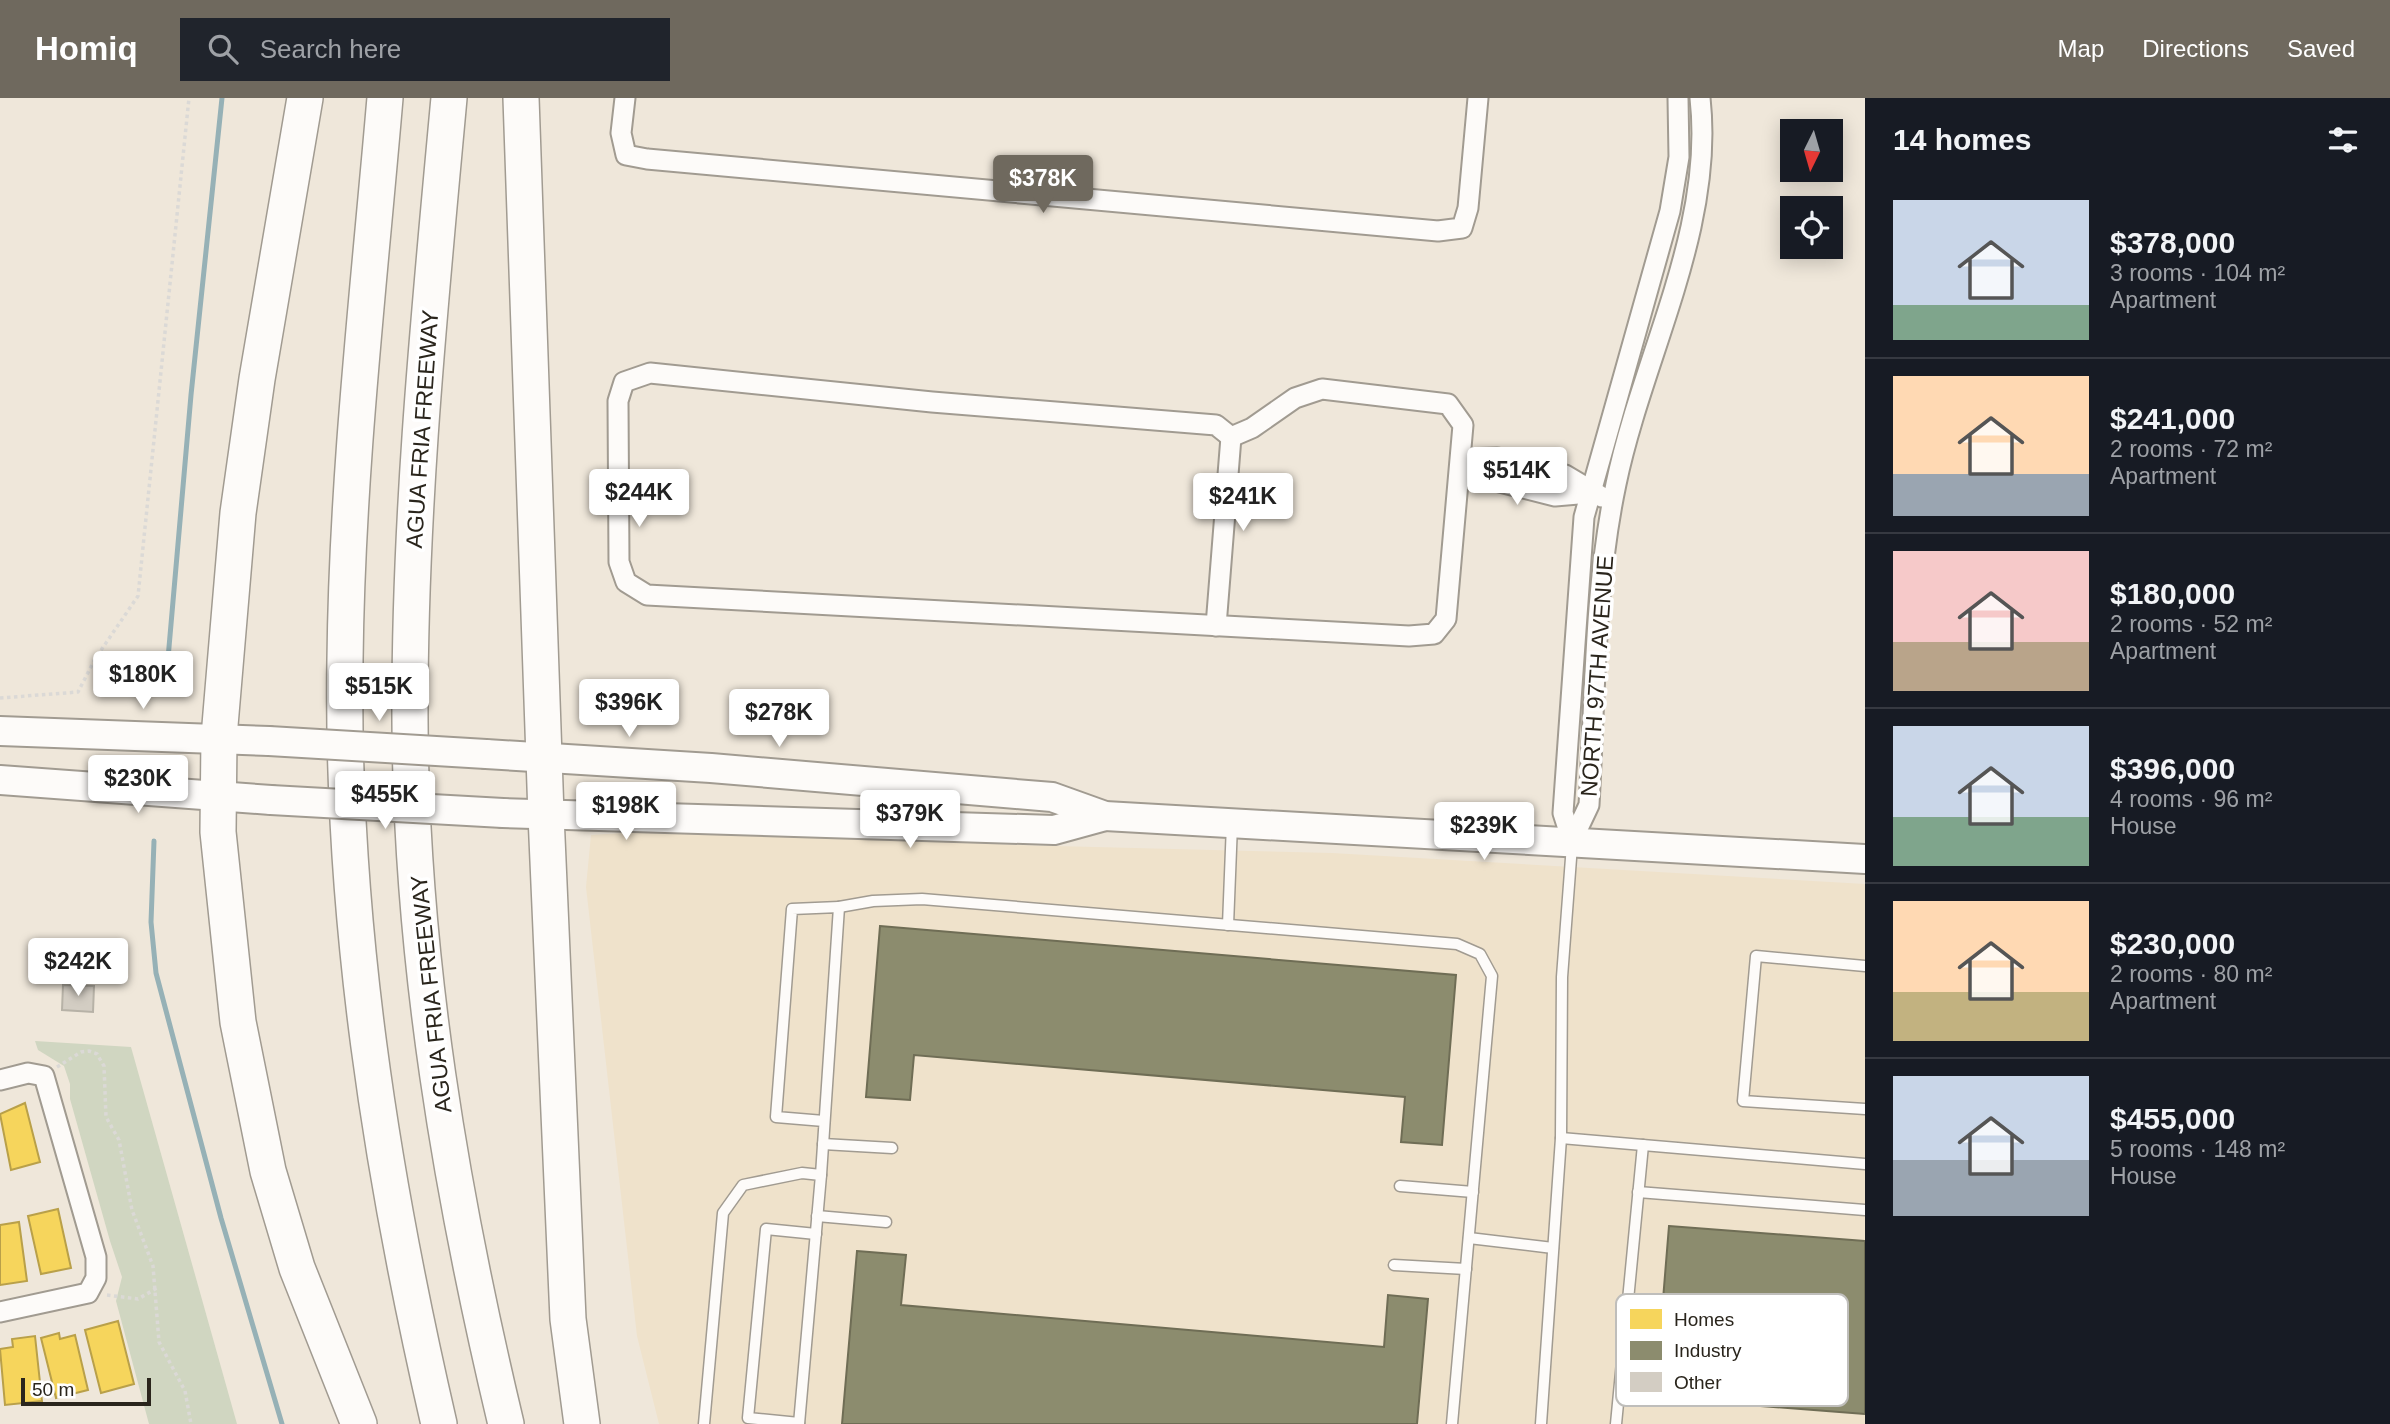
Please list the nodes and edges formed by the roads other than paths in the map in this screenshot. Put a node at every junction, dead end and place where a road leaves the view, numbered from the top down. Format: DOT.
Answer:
graph roads {
  1 [pos="305,98"];
  2 [pos="385,98"];
  3 [pos="449,98"];
  4 [pos="521,98"];
  5 [pos="625,98"];
  6 [pos="1478,98"];
  7 [pos="1678,98"];
  8 [pos="1700,98"];
  9 [pos="1678,157"];
  10 [pos="1699,163"];
  11 [pos="1231,437"];
  12 [pos="1461,459"];
  13 [pos="1590,492"];
  14 [pos="1612,501"];
  15 [pos="1216,625"];
  16 [pos="0,731"];
  17 [pos="219,737"];
  18 [pos="544,758"];
  19 [pos="0,780"];
  20 [pos="216,797"];
  21 [pos="546,815"];
  22 [pos="1105,816"];
  23 [pos="1232,824"];
  24 [pos="1572,841"];
  25 [pos="1865,859"];
  26 [pos="839,906"];
  27 [pos="1228,925"];
  28 [pos="1865,966"];
  29 [pos="0,1080"];
  30 [pos="1865,1109"];
  31 [pos="824,1121"];
  32 [pos="1561,1138"];
  33 [pos="823,1144"];
  34 [pos="1643,1145"];
  35 [pos="892,1148"];
  36 [pos="1865,1164"];
  37 [pos="821,1175"];
  38 [pos="1400,1186"];
  39 [pos="1473,1192"];
  40 [pos="1638,1192"];
  41 [pos="1865,1210"];
  42 [pos="817,1216"];
  43 [pos="886,1222"];
  44 [pos="816,1234"];
  45 [pos="1469,1238"];
  46 [pos="1553,1248"];
  47 [pos="1394,1265"];
  48 [pos="1466,1269"];
  49 [pos="1628,1294"];
  50 [pos="0,1312"];
  51 [pos="1618,1406"];
  52 [pos="799,1423"];
  53 [pos="359,1424"];
  54 [pos="439,1424"];
  55 [pos="506,1424"];
  56 [pos="582,1424"];
  57 [pos="704,1424"];
  58 [pos="1452,1424"];
  59 [pos="1541,1424"];
  60 [pos="1616,1424"];
  1 -- 17 [label="highway"];
  2 -- 54 [label="highway"];
  3 -- 55 [label="highway, AGUA FRIA FREEWAY"];
  4 -- 18 [label="highway"];
  5 -- 6 [label="street"];
  7 -- 9 [label="street, NORTH 97TH AVENUE"];
  8 -- 10 [label="street, NORTH 97TH AVENUE"];
  9 -- 10 [label="street"];
  9 -- 13 [label="street, NORTH 97TH AVENUE"];
  10 -- 14 [label="street, NORTH 97TH AVENUE"];
  11 -- 12 [label="street"];
  11 -- 15 [label="street"];
  11 -- 15 [label="street"];
  12 -- 13 [label="street"];
  12 -- 15 [label="street"];
  13 -- 14 [label="street"];
  13 -- 24 [label="street, NORTH 97TH AVENUE"];
  14 -- 24 [label="street, NORTH 97TH AVENUE"];
  16 -- 17 [label="main road"];
  17 -- 18 [label="main road, bridge"];
  17 -- 20 [label="highway"];
  18 -- 21 [label="highway"];
  18 -- 22 [label="main road"];
  19 -- 20 [label="main road"];
  20 -- 21 [label="main road, bridge"];
  20 -- 53 [label="highway"];
  21 -- 22 [label="main road"];
  21 -- 56 [label="highway"];
  22 -- 23 [label="main road"];
  23 -- 24 [label="main road"];
  23 -- 27 [label="lane"];
  24 -- 25 [label="main road"];
  24 -- 32 [label="lane"];
  26 -- 27 [label="lane"];
  26 -- 31 [label="lane"];
  26 -- 31 [label="lane"];
  27 -- 39 [label="lane"];
  28 -- 30 [label="lane"];
  29 -- 50 [label="street"];
  31 -- 33 [label="lane"];
  32 -- 34 [label="lane"];
  32 -- 46 [label="lane"];
  33 -- 35 [label="lane"];
  33 -- 37 [label="lane"];
  34 -- 36 [label="lane"];
  34 -- 40 [label="lane"];
  37 -- 42 [label="lane"];
  37 -- 57 [label="lane"];
  38 -- 39 [label="lane"];
  39 -- 45 [label="lane"];
  40 -- 41 [label="lane"];
  40 -- 49 [label="lane"];
  42 -- 43 [label="lane"];
  42 -- 44 [label="lane"];
  44 -- 52 [label="lane"];
  44 -- 52 [label="lane"];
  45 -- 46 [label="lane"];
  45 -- 48 [label="lane"];
  46 -- 59 [label="lane"];
  47 -- 48 [label="lane"];
  48 -- 58 [label="lane"];
  51 -- 60 [label="lane"];
}
